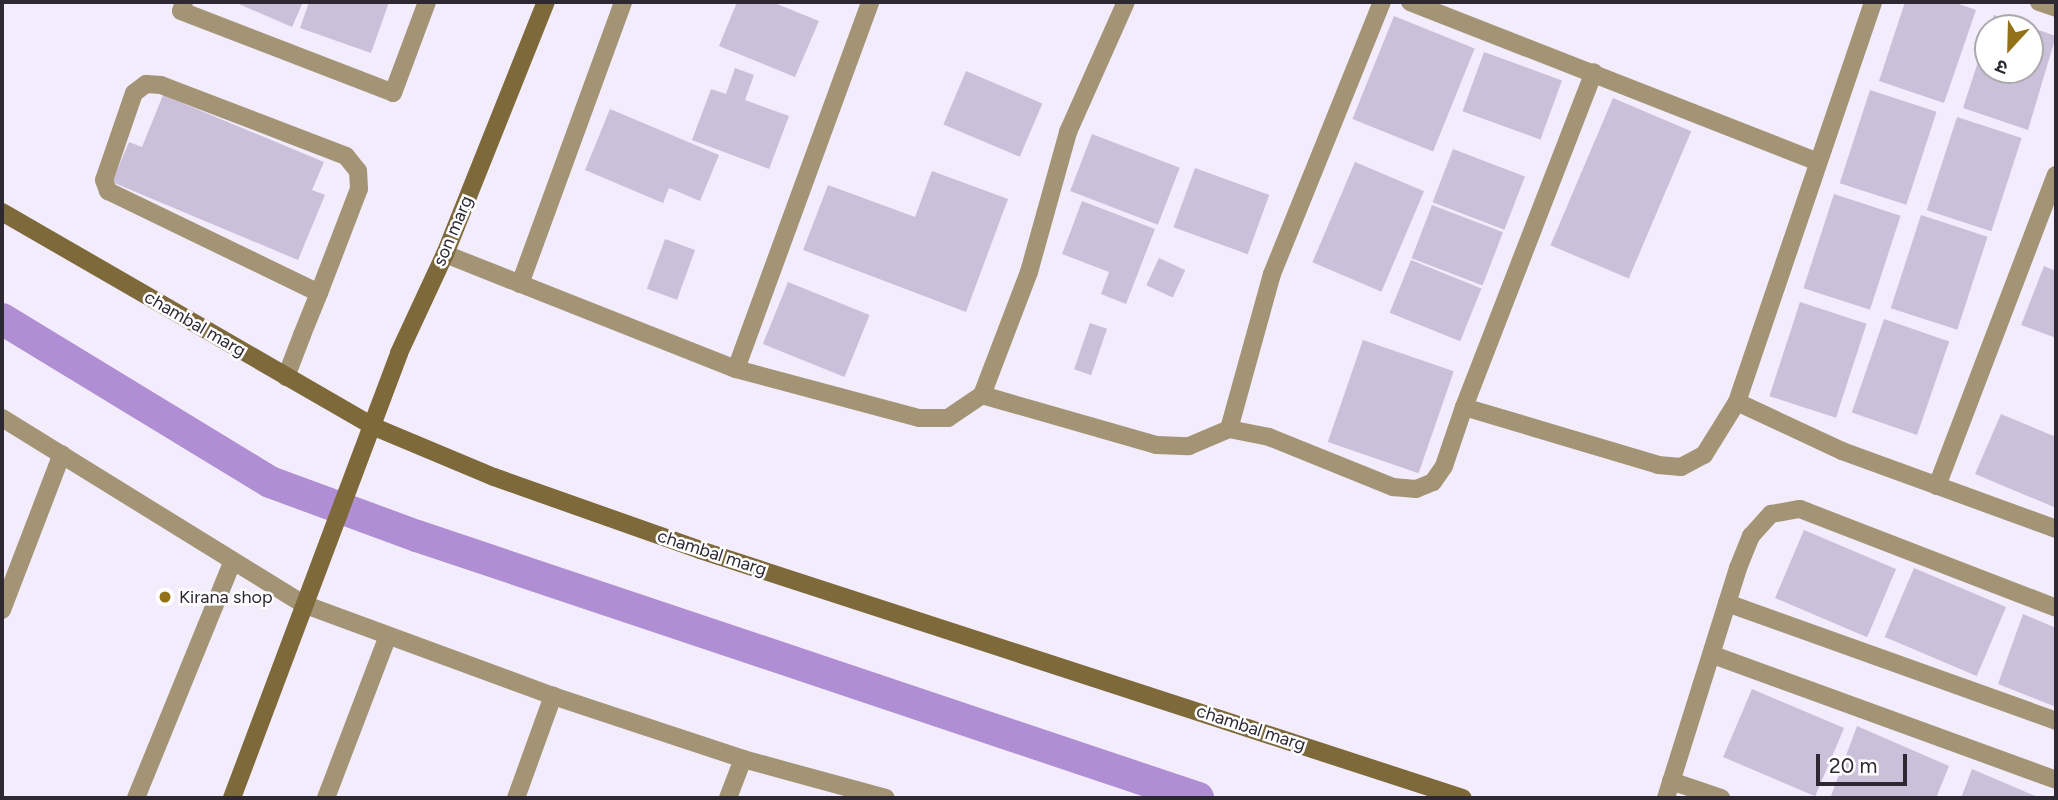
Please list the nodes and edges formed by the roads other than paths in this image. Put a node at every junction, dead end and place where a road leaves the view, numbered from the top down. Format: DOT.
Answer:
graph roads {
  1 [pos="184,2"];
  2 [pos="427,2"];
  3 [pos="546,2"];
  4 [pos="623,2"];
  5 [pos="870,2"];
  6 [pos="1126,2"];
  7 [pos="1382,2"];
  8 [pos="1410,2"];
  9 [pos="1873,2"];
  10 [pos="2039,2"];
  11 [pos="2056,8"];
  12 [pos="1594,72"];
  13 [pos="1818,162"];
  14 [pos="2056,175"];
  15 [pos="2,212"];
  16 [pos="445,254"];
  17 [pos="520,284"];
  18 [pos="319,293"];
  19 [pos="736,369"];
  20 [pos="286,377"];
  21 [pos="982,395"];
  22 [pos="1737,402"];
  23 [pos="1464,407"];
  24 [pos="2,418"];
  25 [pos="372,426"];
  26 [pos="1229,429"];
  27 [pos="62,454"];
  28 [pos="1937,486"];
  29 [pos="2056,529"];
  30 [pos="232,563"];
  31 [pos="1727,603"];
  32 [pos="303,604"];
  33 [pos="2056,608"];
  34 [pos="2,610"];
  35 [pos="387,638"];
  36 [pos="1713,655"];
  37 [pos="553,696"];
  38 [pos="2056,722"];
  39 [pos="743,759"];
  40 [pos="2056,780"];
  41 [pos="1669,790"];
  42 [pos="136,798"];
  43 [pos="232,798"];
  44 [pos="326,798"];
  45 [pos="516,798"];
  46 [pos="728,798"];
  47 [pos="886,798"];
  48 [pos="1463,798"];
  49 [pos="1721,798"];
  1 -- 2 [label="street"];
  3 -- 16 [label="street, son marg"];
  4 -- 17 [label="street"];
  5 -- 19 [label="street"];
  6 -- 21 [label="street"];
  7 -- 26 [label="street"];
  8 -- 12 [label="street"];
  9 -- 13 [label="street"];
  10 -- 11 [label="street"];
  12 -- 13 [label="street"];
  12 -- 23 [label="street"];
  13 -- 22 [label="street"];
  14 -- 28 [label="street"];
  15 -- 20 [label="street, chambal marg"];
  16 -- 17 [label="street"];
  16 -- 25 [label="street, son marg"];
  17 -- 19 [label="street"];
  18 -- 18 [label="street"];
  18 -- 20 [label="street"];
  19 -- 21 [label="street"];
  20 -- 25 [label="street, chambal marg"];
  21 -- 26 [label="street"];
  22 -- 23 [label="street"];
  22 -- 28 [label="street"];
  23 -- 26 [label="street"];
  24 -- 27 [label="street"];
  25 -- 32 [label="street, son marg"];
  25 -- 48 [label="street, chambal marg"];
  27 -- 30 [label="street"];
  27 -- 34 [label="street"];
  28 -- 29 [label="street"];
  30 -- 32 [label="street"];
  30 -- 42 [label="street"];
  31 -- 33 [label="street"];
  31 -- 36 [label="street"];
  31 -- 38 [label="street"];
  32 -- 35 [label="street"];
  32 -- 43 [label="street, son marg"];
  35 -- 37 [label="street"];
  35 -- 44 [label="street"];
  36 -- 40 [label="street"];
  36 -- 41 [label="street"];
  37 -- 39 [label="street"];
  37 -- 45 [label="street"];
  39 -- 46 [label="street"];
  39 -- 47 [label="street"];
  41 -- 49 [label="street"];
}
